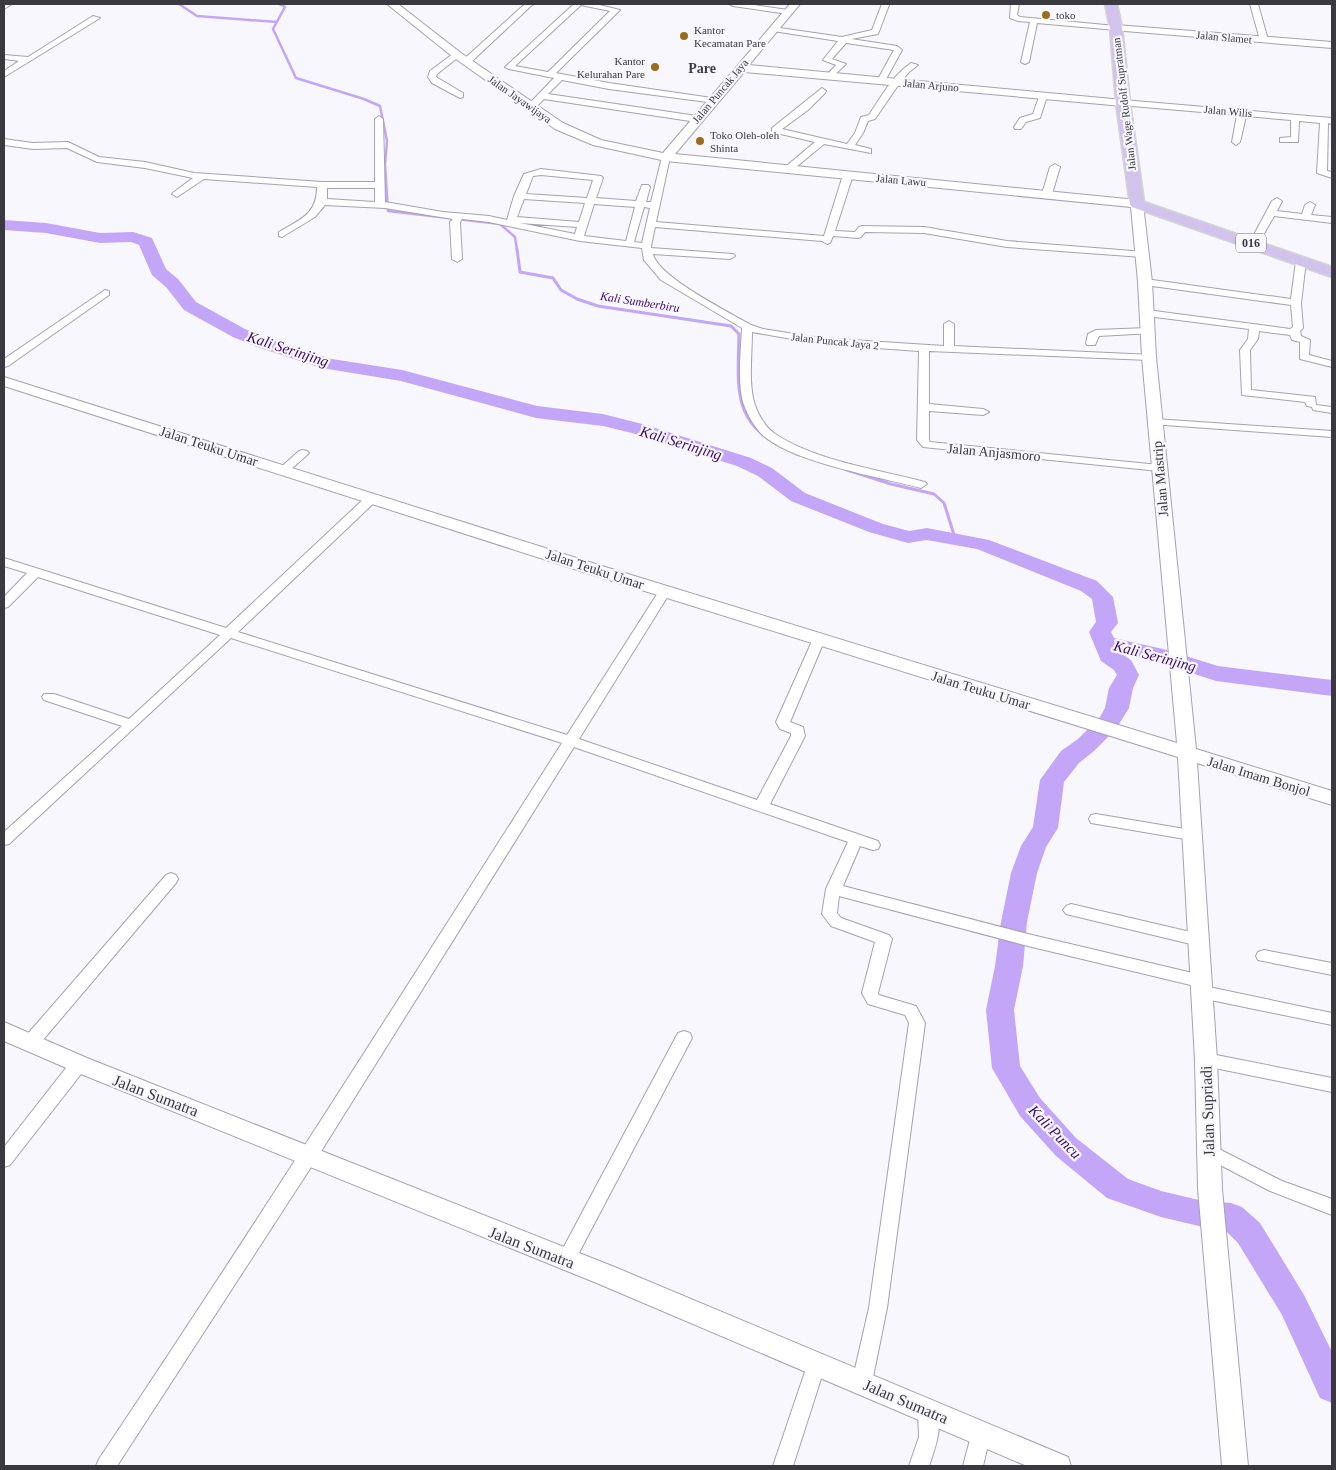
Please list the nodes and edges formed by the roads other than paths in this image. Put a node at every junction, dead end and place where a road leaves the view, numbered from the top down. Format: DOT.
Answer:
graph roads {
  1 [pos="7,4"];
  2 [pos="392,4"];
  3 [pos="529,4"];
  4 [pos="578,4"];
  5 [pos="584,4"];
  6 [pos="734,4"];
  7 [pos="1015,4"];
  8 [pos="1111,4"];
  9 [pos="1254,4"];
  10 [pos="885,5"];
  11 [pos="4,6"];
  12 [pos="792,8"];
  13 [pos="96,18"];
  14 [pos="1034,21"];
  15 [pos="1116,28"];
  16 [pos="773,29"];
  17 [pos="1264,40"];
  18 [pos="841,41"];
  19 [pos="1332,45"];
  20 [pos="4,57"];
  21 [pos="462,58"];
  22 [pos="28,60"];
  23 [pos="1025,62"];
  24 [pos="914,65"];
  25 [pos="740,68"];
  26 [pos="4,75"];
  27 [pos="550,75"];
  28 [pos="830,76"];
  29 [pos="560,77"];
  30 [pos="881,81"];
  31 [pos="897,82"];
  32 [pos="822,91"];
  33 [pos="460,95"];
  34 [pos="542,96"];
  35 [pos="1043,96"];
  36 [pos="712,101"];
  37 [pos="1123,103"];
  38 [pos="531,107"];
  39 [pos="1242,112"];
  40 [pos="1295,118"];
  41 [pos="379,119"];
  42 [pos="697,119"];
  43 [pos="1328,121"];
  44 [pos="1018,127"];
  45 [pos="1283,140"];
  46 [pos="822,141"];
  47 [pos="4,142"];
  48 [pos="1236,142"];
  49 [pos="849,147"];
  50 [pos="868,151"];
  51 [pos="666,157"];
  52 [pos="1055,166"];
  53 [pos="787,170"];
  54 [pos="1332,175"];
  55 [pos="202,176"];
  56 [pos="848,176"];
  57 [pos="322,185"];
  58 [pos="381,185"];
  59 [pos="645,187"];
  60 [pos="1134,188"];
  61 [pos="177,194"];
  62 [pos="1047,194"];
  63 [pos="519,196"];
  64 [pos="592,201"];
  65 [pos="1277,201"];
  66 [pos="322,202"];
  67 [pos="646,204"];
  68 [pos="1137,204"];
  69 [pos="386,205"];
  70 [pos="1310,205"];
  71 [pos="1272,213"];
  72 [pos="1169,215"];
  73 [pos="1306,217"];
  74 [pos="457,219"];
  75 [pos="1332,220"];
  76 [pos="651,224"];
  77 [pos="282,234"];
  78 [pos="829,236"];
  79 [pos="767,238"];
  80 [pos="1254,244"];
  81 [pos="640,245"];
  82 [pos="1142,254"];
  83 [pos="730,256"];
  84 [pos="457,259"];
  85 [pos="1301,261"];
  86 [pos="1332,272"];
  87 [pos="1145,282"];
  88 [pos="105,293"];
  89 [pos="1296,303"];
  90 [pos="1147,313"];
  91 [pos="949,324"];
  92 [pos="747,327"];
  93 [pos="1254,327"];
  94 [pos="1148,331"];
  95 [pos="1295,331"];
  96 [pos="1091,343"];
  97 [pos="924,349"];
  98 [pos="949,350"];
  99 [pos="1149,357"];
  100 [pos="4,364"];
  101 [pos="1332,364"];
  102 [pos="4,381"];
  103 [pos="923,408"];
  104 [pos="1332,410"];
  105 [pos="983,412"];
  106 [pos="1155,422"];
  107 [pos="1332,434"];
  108 [pos="303,454"];
  109 [pos="1159,468"];
  110 [pos="284,470"];
  111 [pos="921,484"];
  112 [pos="372,498"];
  113 [pos="4,562"];
  114 [pos="36,572"];
  115 [pos="665,591"];
  116 [pos="4,604"];
  117 [pos="228,633"];
  118 [pos="819,639"];
  119 [pos="49,697"];
  120 [pos="131,724"];
  121 [pos="570,741"];
  122 [pos="1187,754"];
  123 [pos="1332,798"];
  124 [pos="761,807"];
  125 [pos="1096,819"];
  126 [pos="1191,835"];
  127 [pos="4,840"];
  128 [pos="856,840"];
  129 [pos="874,845"];
  130 [pos="171,879"];
  131 [pos="834,889"];
  132 [pos="1071,910"];
  133 [pos="1200,940"];
  134 [pos="1264,956"];
  135 [pos="1332,969"];
  136 [pos="1201,987"];
  137 [pos="1332,1019"];
  138 [pos="4,1031"];
  139 [pos="684,1038"];
  140 [pos="31,1042"];
  141 [pos="1206,1060"];
  142 [pos="79,1064"];
  143 [pos="1332,1085"];
  144 [pos="1208,1151"];
  145 [pos="309,1156"];
  146 [pos="4,1160"];
  147 [pos="1332,1207"];
  148 [pos="566,1260"];
  149 [pos="817,1363"];
  150 [pos="862,1382"];
  151 [pos="928,1410"];
  152 [pos="981,1432"];
  153 [pos="106,1466"];
  154 [pos="783,1466"];
  155 [pos="919,1466"];
  156 [pos="973,1466"];
  157 [pos="1058,1466"];
  158 [pos="1236,1466"];
  1 -- 11 [label="main road"];
  2 -- 21 [label="main road, Jalan Jayawijaya"];
  3 -- 21 [label="street"];
  4 -- 27 [label="street"];
  5 -- 27 [label="street"];
  6 -- 12 [label="street"];
  7 -- 14 [label="street"];
  8 -- 15 [label="main road, Jalan Wage Rudolf Supratman"];
  9 -- 17 [label="street"];
  10 -- 18 [label="street"];
  12 -- 16 [label="main road, Jalan Puncak Jaya"];
  13 -- 22 [label="street"];
  14 -- 15 [label="street"];
  14 -- 23 [label="street"];
  15 -- 17 [label="main road, Jalan Slamet"];
  15 -- 37 [label="main road, Jalan Wage Rudolf Supratman"];
  16 -- 18 [label="street"];
  16 -- 25 [label="main road, Jalan Puncak Jaya"];
  17 -- 19 [label="main road, Jalan Slamet"];
  18 -- 28 [label="street"];
  18 -- 30 [label="street"];
  20 -- 22 [label="street"];
  21 -- 33 [label="street"];
  21 -- 38 [label="main road, Jalan Jayawijaya"];
  22 -- 26 [label="street"];
  24 -- 31 [label="street"];
  25 -- 28 [label="main road, Jalan Arjuno"];
  25 -- 36 [label="main road, Jalan Puncak Jaya"];
  27 -- 29 [label="street"];
  28 -- 30 [label="main road, Jalan Arjuno"];
  29 -- 34 [label="street"];
  29 -- 36 [label="street"];
  30 -- 31 [label="main road, Jalan Arjuno"];
  31 -- 35 [label="main road, Jalan Arjuno"];
  31 -- 49 [label="street"];
  32 -- 46 [label="street"];
  34 -- 38 [label="street"];
  34 -- 42 [label="street"];
  35 -- 37 [label="main road, Jalan Arjuno"];
  35 -- 44 [label="street"];
  36 -- 42 [label="main road, Jalan Puncak Jaya"];
  37 -- 39 [label="street, Jalan Wilis"];
  37 -- 60 [label="main road, Jalan Wage Rudolf Supratman"];
  38 -- 51 [label="main road, Jalan Jayawijaya"];
  39 -- 40 [label="street, Jalan Wilis"];
  39 -- 48 [label="street"];
  40 -- 43 [label="street, Jalan Wilis"];
  40 -- 45 [label="street"];
  41 -- 58 [label="street"];
  42 -- 51 [label="main road, Jalan Puncak Jaya"];
  43 -- 54 [label="street"];
  46 -- 49 [label="street"];
  46 -- 53 [label="street"];
  47 -- 55 [label="street"];
  49 -- 50 [label="street"];
  51 -- 53 [label="main road, Jalan Lawu"];
  51 -- 67 [label="street"];
  52 -- 62 [label="street"];
  53 -- 56 [label="main road, Jalan Lawu"];
  55 -- 57 [label="street"];
  55 -- 61 [label="street"];
  56 -- 62 [label="main road, Jalan Lawu"];
  56 -- 78 [label="street"];
  57 -- 58 [label="street"];
  57 -- 66 [label="street"];
  58 -- 69 [label="street"];
  59 -- 67 [label="street"];
  60 -- 68 [label="main road, Jalan Wage Rudolf Supratman"];
  60 -- 72 [label="main road, 016"];
  62 -- 68 [label="main road, Jalan Lawu"];
  63 -- 64 [label="street"];
  63 -- 64 [label="street"];
  63 -- 64 [label="street"];
  64 -- 67 [label="street"];
  65 -- 71 [label="street"];
  66 -- 69 [label="street"];
  66 -- 77 [label="street"];
  67 -- 76 [label="street"];
  67 -- 81 [label="street"];
  68 -- 72 [label="main road, 016"];
  68 -- 82 [label="main road, Jalan Mastrip"];
  69 -- 74 [label="street"];
  70 -- 73 [label="street"];
  71 -- 73 [label="street"];
  71 -- 80 [label="street"];
  72 -- 80 [label="main road, 016"];
  73 -- 75 [label="street"];
  74 -- 81 [label="street"];
  74 -- 84 [label="street"];
  76 -- 78 [label="street"];
  76 -- 81 [label="street"];
  78 -- 79 [label="street"];
  78 -- 82 [label="street"];
  80 -- 85 [label="main road, 016"];
  81 -- 83 [label="street"];
  81 -- 92 [label="street, Jalan Puncak Jaya 2"];
  82 -- 87 [label="main road, Jalan Mastrip"];
  85 -- 86 [label="main road, 016"];
  85 -- 89 [label="street"];
  87 -- 89 [label="street"];
  87 -- 90 [label="main road, Jalan Mastrip"];
  88 -- 100 [label="street"];
  89 -- 95 [label="street"];
  90 -- 93 [label="street"];
  90 -- 94 [label="main road, Jalan Mastrip"];
  91 -- 98 [label="street"];
  92 -- 97 [label="street, Jalan Puncak Jaya 2"];
  92 -- 111 [label="street"];
  93 -- 95 [label="street"];
  93 -- 104 [label="street"];
  94 -- 96 [label="street"];
  94 -- 99 [label="main road, Jalan Mastrip"];
  95 -- 101 [label="street"];
  97 -- 98 [label="street, Jalan Puncak Jaya 2"];
  97 -- 103 [label="street, Jalan Anjasmoro"];
  98 -- 99 [label="street, Jalan Puncak Jaya 2"];
  99 -- 106 [label="main road, Jalan Mastrip"];
  102 -- 110 [label="main road, Jalan Teuku Umar"];
  103 -- 105 [label="street"];
  103 -- 109 [label="street, Jalan Anjasmoro"];
  106 -- 107 [label="street"];
  106 -- 109 [label="main road, Jalan Mastrip"];
  108 -- 110 [label="street"];
  109 -- 122 [label="main road, Jalan Mastrip"];
  110 -- 112 [label="main road, Jalan Teuku Umar"];
  112 -- 115 [label="main road, Jalan Teuku Umar"];
  112 -- 117 [label="street"];
  113 -- 114 [label="street"];
  114 -- 116 [label="street"];
  114 -- 117 [label="street"];
  115 -- 118 [label="main road, Jalan Teuku Umar"];
  115 -- 121 [label="street"];
  117 -- 120 [label="street"];
  117 -- 121 [label="street"];
  118 -- 122 [label="main road, Jalan Teuku Umar"];
  118 -- 124 [label="street"];
  119 -- 120 [label="street"];
  120 -- 127 [label="street"];
  121 -- 124 [label="street"];
  121 -- 145 [label="street"];
  122 -- 123 [label="main road, Jalan Imam Bonjol"];
  122 -- 126 [label="main road, Jalan Supriadi"];
  124 -- 128 [label="street"];
  125 -- 126 [label="street"];
  126 -- 133 [label="main road, Jalan Supriadi"];
  128 -- 129 [label="street"];
  128 -- 131 [label="street"];
  130 -- 140 [label="street"];
  131 -- 136 [label="street"];
  131 -- 150 [label="street"];
  132 -- 133 [label="street"];
  133 -- 136 [label="main road, Jalan Supriadi"];
  134 -- 135 [label="street"];
  136 -- 137 [label="street"];
  136 -- 141 [label="main road, Jalan Supriadi"];
  138 -- 140 [label="main road, Jalan Sumatra"];
  139 -- 148 [label="street"];
  140 -- 142 [label="main road, Jalan Sumatra"];
  141 -- 143 [label="street"];
  141 -- 144 [label="main road, Jalan Supriadi"];
  142 -- 145 [label="main road, Jalan Sumatra"];
  142 -- 146 [label="street"];
  144 -- 147 [label="street"];
  144 -- 158 [label="main road, Jalan Supriadi"];
  145 -- 148 [label="main road, Jalan Sumatra"];
  145 -- 153 [label="street"];
  148 -- 149 [label="main road, Jalan Sumatra"];
  149 -- 150 [label="main road, Jalan Sumatra"];
  149 -- 154 [label="street"];
  150 -- 151 [label="main road, Jalan Sumatra"];
  151 -- 152 [label="main road, Jalan Sumatra"];
  151 -- 155 [label="street"];
  152 -- 156 [label="street"];
  152 -- 157 [label="main road, Jalan Sumatra"];
}
